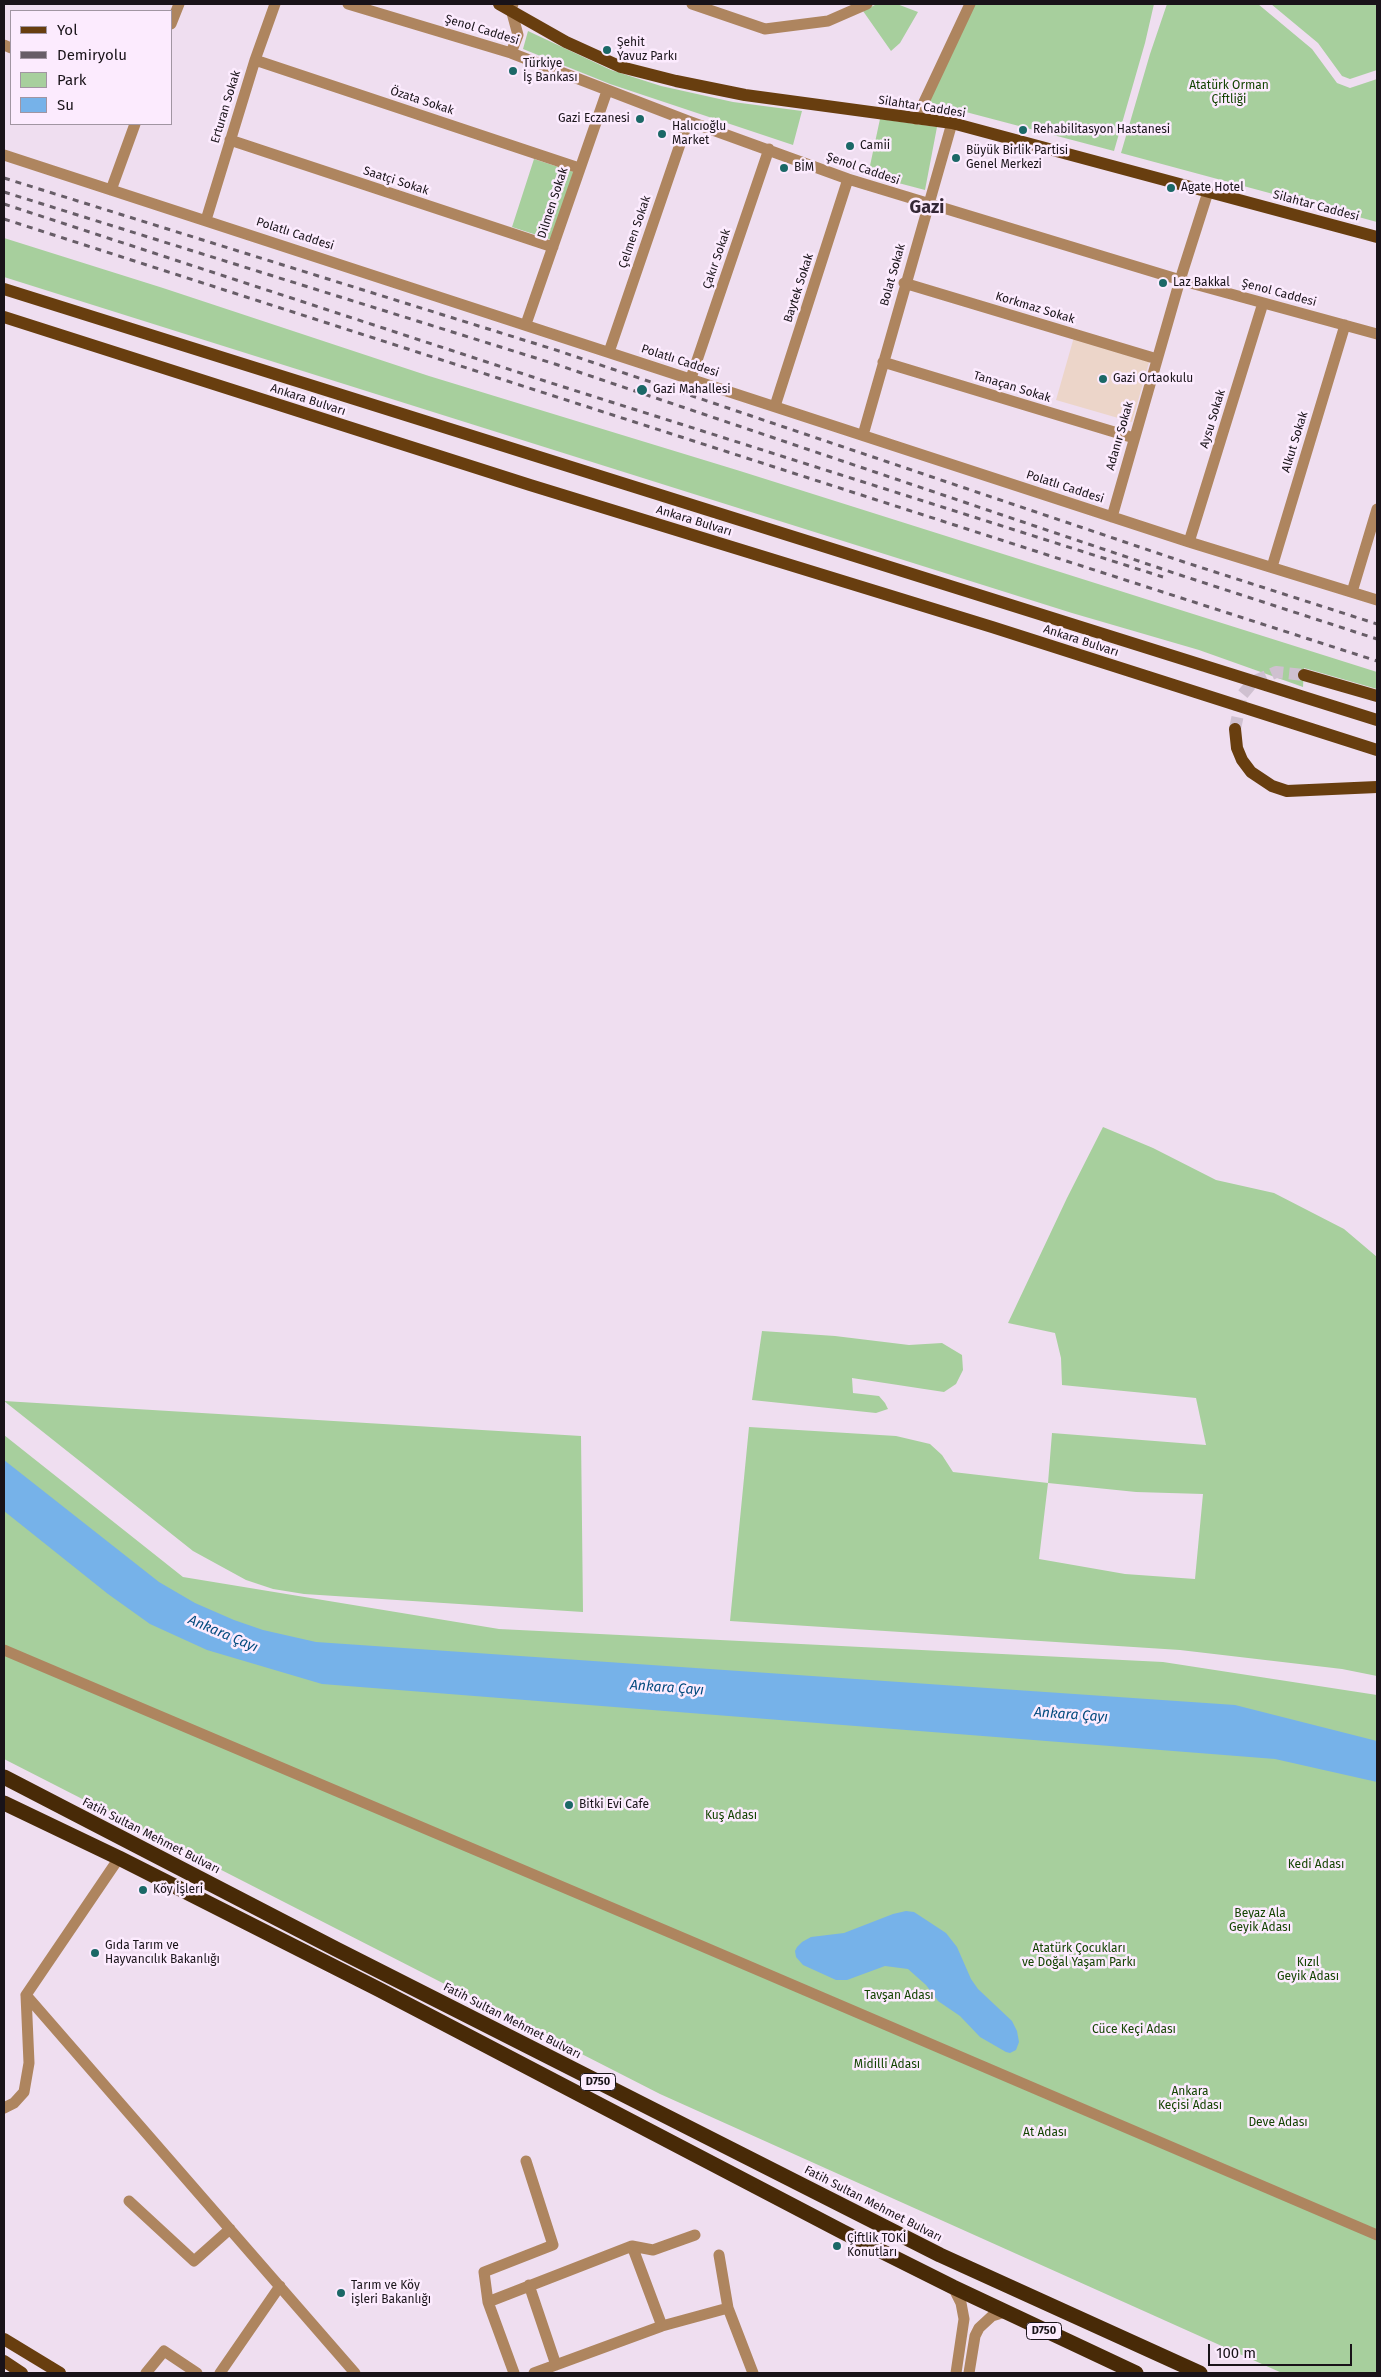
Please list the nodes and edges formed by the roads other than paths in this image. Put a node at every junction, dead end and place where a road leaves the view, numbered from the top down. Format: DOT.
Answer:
graph roads {
  1 [pos="179,4"];
  2 [pos="275,4"];
  3 [pos="348,4"];
  4 [pos="692,4"];
  5 [pos="867,4"];
  6 [pos="970,4"];
  7 [pos="507,5"];
  8 [pos="172,22"];
  9 [pos="511,53"];
  10 [pos="255,60"];
  11 [pos="607,91"];
  12 [pos="916,119"];
  13 [pos="688,121"];
  14 [pos="952,124"];
  15 [pos="135,125"];
  16 [pos="230,140"];
  17 [pos="769,149"];
  18 [pos="4,155"];
  19 [pos="579,168"];
  20 [pos="848,180"];
  21 [pos="111,190"];
  22 [pos="1208,192"];
  23 [pos="928,205"];
  24 [pos="206,220"];
  25 [pos="1377,237"];
  26 [pos="553,247"];
  27 [pos="1180,280"];
  28 [pos="904,283"];
  29 [pos="4,288"];
  30 [pos="1263,303"];
  31 [pos="4,317"];
  32 [pos="526,324"];
  33 [pos="1345,326"];
  34 [pos="1377,334"];
  35 [pos="609,352"];
  36 [pos="1157,359"];
  37 [pos="883,362"];
  38 [pos="691,378"];
  39 [pos="775,406"];
  40 [pos="863,435"];
  41 [pos="1134,438"];
  42 [pos="1377,509"];
  43 [pos="1112,516"];
  44 [pos="1189,542"];
  45 [pos="1272,568"];
  46 [pos="1352,592"];
  47 [pos="1377,600"];
  48 [pos="1304,675"];
  49 [pos="1377,696"];
  50 [pos="1377,720"];
  51 [pos="1235,729"];
  52 [pos="1377,750"];
  53 [pos="1377,787"];
  54 [pos="4,1650"];
  55 [pos="4,1777"];
  56 [pos="4,1803"];
  57 [pos="119,1858"];
  58 [pos="26,1995"];
  59 [pos="4,2108"];
  60 [pos="526,2162"];
  61 [pos="129,2201"];
  62 [pos="230,2229"];
  63 [pos="694,2235"];
  64 [pos="1377,2235"];
  65 [pos="632,2246"];
  66 [pos="719,2255"];
  67 [pos="529,2285"];
  68 [pos="280,2286"];
  69 [pos="953,2287"];
  70 [pos="488,2302"];
  71 [pos="728,2308"];
  72 [pos="1005,2312"];
  73 [pos="662,2326"];
  74 [pos="4,2339"];
  75 [pos="4,2361"];
  76 [pos="552,2369"];
  77 [pos="22,2373"];
  78 [pos="60,2373"];
  79 [pos="146,2373"];
  80 [pos="197,2373"];
  81 [pos="220,2373"];
  82 [pos="355,2373"];
  83 [pos="514,2373"];
  84 [pos="534,2373"];
  85 [pos="753,2373"];
  86 [pos="956,2373"];
  87 [pos="969,2373"];
  88 [pos="1136,2373"];
  89 [pos="1200,2373"];
  1 -- 8 [label="street"];
  2 -- 10 [label="street, Erturan Sokak"];
  3 -- 9 [label="street, Şenol Caddesi"];
  4 -- 5 [label="street"];
  6 -- 12 [label="street"];
  7 -- 9 [label="street"];
  7 -- 12 [label="main road, Silahtar Caddesi"];
  9 -- 11 [label="street, Şenol Caddesi"];
  10 -- 16 [label="street, Erturan Sokak"];
  10 -- 19 [label="street, Özata Sokak"];
  11 -- 13 [label="street, Şenol Caddesi"];
  11 -- 19 [label="street, Dilmen Sokak"];
  12 -- 14 [label="main road, Silahtar Caddesi"];
  13 -- 17 [label="street, Şenol Caddesi"];
  13 -- 35 [label="street, Çelmen Sokak"];
  14 -- 22 [label="main road, Silahtar Caddesi"];
  14 -- 23 [label="street, Bolat Sokak"];
  15 -- 21 [label="street"];
  16 -- 24 [label="street, Erturan Sokak"];
  16 -- 26 [label="street, Saatçi Sokak"];
  17 -- 20 [label="street, Şenol Caddesi"];
  17 -- 38 [label="street, Çakır Sokak"];
  18 -- 21 [label="street, Polatlı Caddesi"];
  19 -- 26 [label="street, Dilmen Sokak"];
  20 -- 23 [label="street, Şenol Caddesi"];
  20 -- 39 [label="street, Baytek Sokak"];
  21 -- 24 [label="street, Polatlı Caddesi"];
  22 -- 25 [label="main road, Silahtar Caddesi"];
  22 -- 27 [label="street, Adanır Sokak"];
  23 -- 27 [label="street, Şenol Caddesi"];
  23 -- 28 [label="street, Bolat Sokak"];
  24 -- 32 [label="street, Polatlı Caddesi"];
  26 -- 32 [label="street, Dilmen Sokak"];
  27 -- 30 [label="street, Şenol Caddesi"];
  27 -- 36 [label="street, Adanır Sokak"];
  28 -- 36 [label="street, Korkmaz Sokak"];
  28 -- 37 [label="street, Bolat Sokak"];
  29 -- 50 [label="main road, Ankara Bulvarı"];
  30 -- 33 [label="street, Şenol Caddesi"];
  30 -- 44 [label="street, Aysu Sokak"];
  31 -- 52 [label="main road, Ankara Bulvarı"];
  32 -- 35 [label="street, Polatlı Caddesi"];
  33 -- 34 [label="street, Şenol Caddesi"];
  33 -- 45 [label="street, Alkut Sokak"];
  35 -- 38 [label="street, Polatlı Caddesi"];
  36 -- 41 [label="street, Adanır Sokak"];
  37 -- 40 [label="street, Bolat Sokak"];
  37 -- 41 [label="street, Tanaçan Sokak"];
  38 -- 39 [label="street, Polatlı Caddesi"];
  39 -- 40 [label="street, Polatlı Caddesi"];
  40 -- 43 [label="street, Polatlı Caddesi"];
  41 -- 43 [label="street, Adanır Sokak"];
  42 -- 46 [label="street"];
  43 -- 44 [label="street, Polatlı Caddesi"];
  44 -- 45 [label="street, Polatlı Caddesi"];
  45 -- 46 [label="street, Polatlı Caddesi"];
  46 -- 47 [label="street, Polatlı Caddesi"];
  48 -- 49 [label="main road"];
  51 -- 53 [label="main road"];
  54 -- 64 [label="street"];
  55 -- 89 [label="highway, Fatih Sultan Mehmet Bulvarı / D750"];
  56 -- 57 [label="highway, D750"];
  57 -- 58 [label="street"];
  57 -- 69 [label="highway, D750"];
  58 -- 59 [label="street"];
  58 -- 62 [label="street"];
  60 -- 70 [label="street"];
  61 -- 62 [label="street"];
  62 -- 68 [label="street"];
  63 -- 65 [label="street"];
  65 -- 67 [label="street"];
  65 -- 73 [label="street"];
  66 -- 71 [label="street"];
  67 -- 70 [label="street"];
  67 -- 76 [label="street"];
  68 -- 81 [label="street"];
  68 -- 82 [label="street"];
  69 -- 72 [label="highway, D750"];
  69 -- 86 [label="street"];
  70 -- 83 [label="street"];
  71 -- 73 [label="street"];
  71 -- 85 [label="street"];
  72 -- 87 [label="street"];
  72 -- 88 [label="highway, D750"];
  73 -- 76 [label="street"];
  74 -- 78 [label="main road"];
  75 -- 77 [label="main road"];
  76 -- 84 [label="street"];
  79 -- 80 [label="street"];
}
